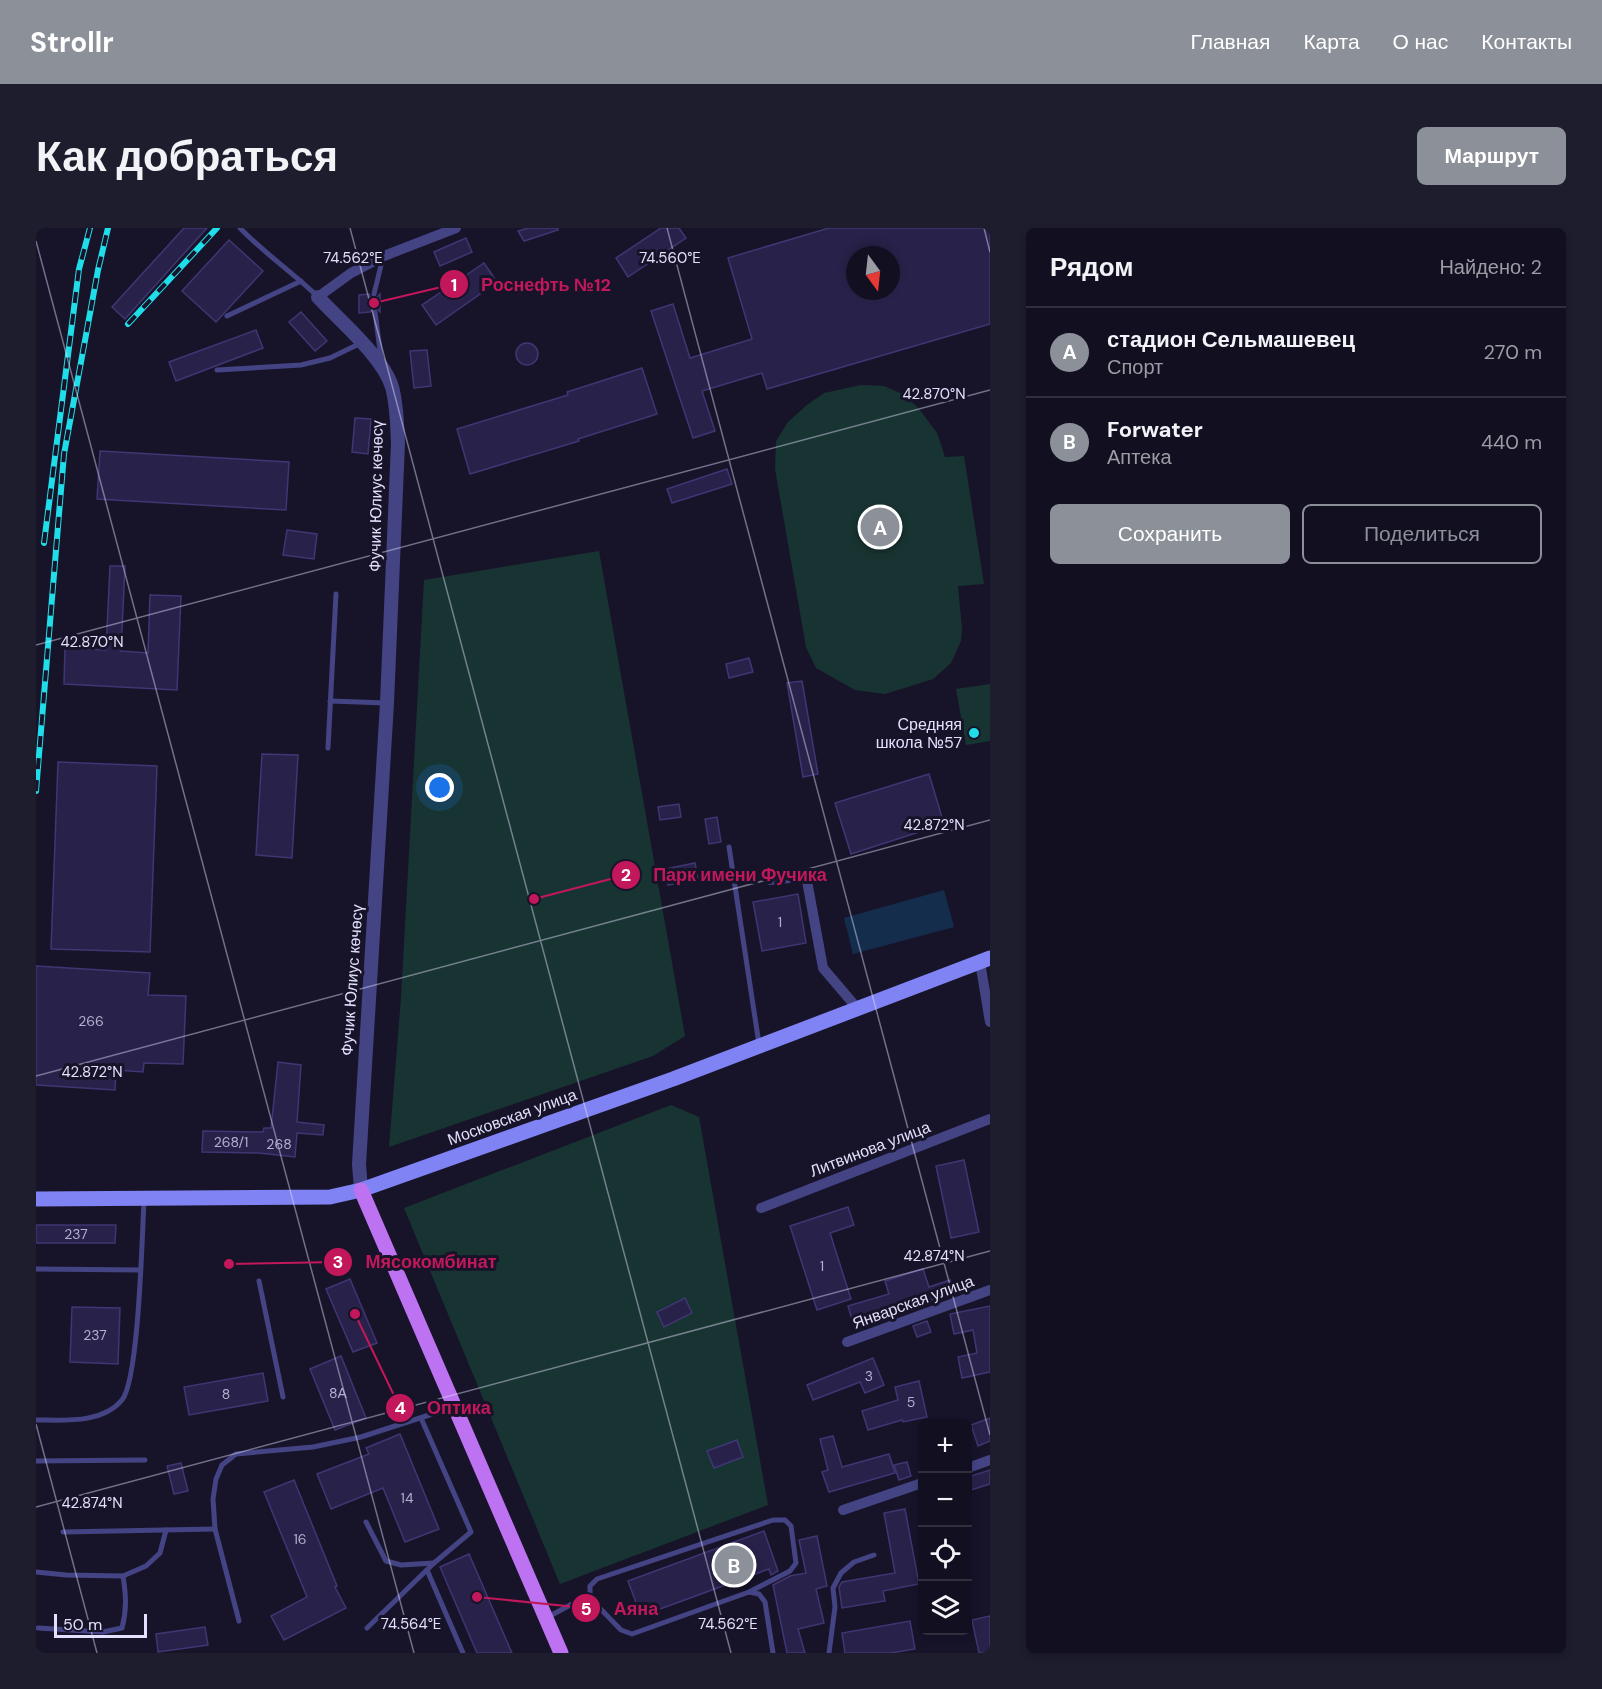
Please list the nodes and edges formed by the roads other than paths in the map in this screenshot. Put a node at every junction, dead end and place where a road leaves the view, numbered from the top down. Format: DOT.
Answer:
graph roads {
  1 [pos="240,228"];
  2 [pos="456,228"];
  3 [pos="384,256"];
  4 [pos="301,281"];
  5 [pos="374,294"];
  6 [pos="318,297"];
  7 [pos="375,312"];
  8 [pos="227,316"];
  9 [pos="361,343"];
  10 [pos="381,363"];
  11 [pos="218,370"];
  12 [pos="336,594"];
  13 [pos="330,701"];
  14 [pos="387,703"];
  15 [pos="328,748"];
  16 [pos="729,848"];
  17 [pos="770,880"];
  18 [pos="985,960"];
  19 [pos="857,1008"];
  20 [pos="990,1022"];
  21 [pos="760,1045"];
  22 [pos="990,1119"];
  23 [pos="361,1190"];
  24 [pos="36,1199"];
  25 [pos="144,1199"];
  26 [pos="761,1208"];
  27 [pos="36,1269"];
  28 [pos="139,1270"];
  29 [pos="259,1281"];
  30 [pos="990,1290"];
  31 [pos="847,1342"];
  32 [pos="284,1397"];
  33 [pos="455,1407"];
  34 [pos="421,1418"];
  35 [pos="36,1420"];
  36 [pos="145,1460"];
  37 [pos="990,1460"];
  38 [pos="36,1461"];
  39 [pos="972,1467"];
  40 [pos="918,1484"];
  41 [pos="843,1510"];
  42 [pos="366,1522"];
  43 [pos="215,1529"];
  44 [pos="166,1530"];
  45 [pos="63,1532"];
  46 [pos="874,1555"];
  47 [pos="434,1563"];
  48 [pos="427,1570"];
  49 [pos="36,1572"];
  50 [pos="123,1576"];
  51 [pos="749,1592"];
  52 [pos="590,1599"];
  53 [pos="546,1618"];
  54 [pos="239,1621"];
  55 [pos="38,1628"];
  56 [pos="367,1628"];
  57 [pos="463,1653"];
  58 [pos="561,1653"];
  59 [pos="773,1653"];
  60 [pos="830,1653"];
  1 -- 4 [label="lane"];
  2 -- 3 [label="street"];
  3 -- 5 [label="lane"];
  3 -- 6 [label="street"];
  4 -- 6 [label="lane"];
  4 -- 8 [label="lane"];
  6 -- 9 [label="street, Фучик Юлиус көчөсү"];
  7 -- 10 [label="lane"];
  9 -- 10 [label="street, Фучик Юлиус көчөсү"];
  9 -- 11 [label="lane"];
  10 -- 14 [label="street, Фучик Юлиус көчөсү"];
  12 -- 13 [label="lane"];
  13 -- 14 [label="lane"];
  13 -- 15 [label="lane"];
  14 -- 23 [label="street, Фучик Юлиус көчөсү"];
  16 -- 21 [label="lane"];
  17 -- 19 [label="street"];
  18 -- 19 [label="main road, Московская улица"];
  18 -- 20 [label="street"];
  19 -- 21 [label="main road, Московская улица"];
  21 -- 23 [label="main road, Московская улица"];
  22 -- 26 [label="street, Литвинова улица"];
  23 -- 25 [label="main road, Московская улица"];
  23 -- 33 [label="main road, Фучик Юлиус көчөсү"];
  24 -- 25 [label="main road, Московская улица"];
  25 -- 28 [label="lane"];
  27 -- 28 [label="lane"];
  28 -- 35 [label="lane"];
  29 -- 32 [label="lane"];
  30 -- 31 [label="street, Январская улица"];
  33 -- 34 [label="lane"];
  33 -- 53 [label="main road, Фучик Юлиус көчөсү"];
  34 -- 43 [label="lane"];
  34 -- 47 [label="lane"];
  36 -- 38 [label="lane"];
  37 -- 39 [label="street"];
  40 -- 41 [label="street"];
  42 -- 47 [label="lane"];
  43 -- 44 [label="lane"];
  43 -- 54 [label="lane"];
  44 -- 45 [label="lane"];
  44 -- 50 [label="lane"];
  46 -- 60 [label="lane"];
  47 -- 48 [label="lane"];
  48 -- 56 [label="lane"];
  48 -- 57 [label="lane"];
  49 -- 50 [label="lane"];
  50 -- 55 [label="lane"];
  51 -- 52 [label="lane"];
  51 -- 52 [label="lane"];
  51 -- 59 [label="lane"];
  52 -- 53 [label="lane"];
  53 -- 58 [label="main road, Фучик Юлиус көчөсү"];
}
